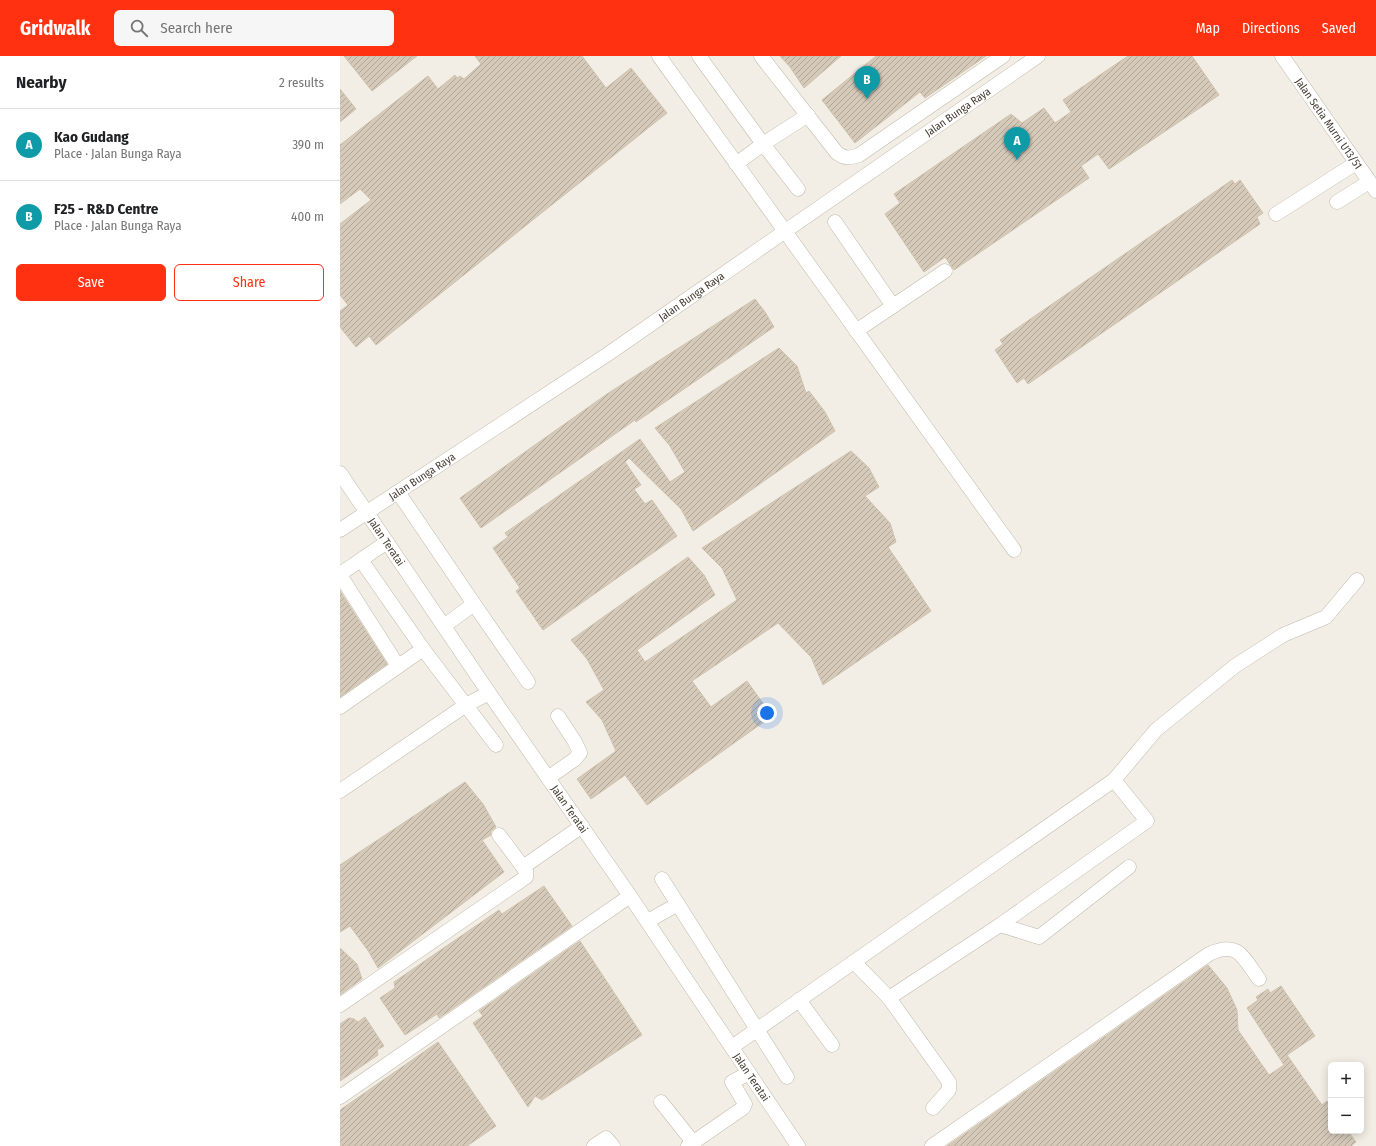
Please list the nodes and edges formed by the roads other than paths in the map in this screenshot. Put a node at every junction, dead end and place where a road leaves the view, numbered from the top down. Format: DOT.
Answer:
graph roads {
  1 [pos="699,56"];
  2 [pos="761,56"];
  3 [pos="1003,56"];
  4 [pos="1038,56"];
  5 [pos="1282,56"];
  6 [pos="664,58"];
  7 [pos="808,115"];
  8 [pos="763,144"];
  9 [pos="1356,162"];
  10 [pos="736,164"];
  11 [pos="1372,186"];
  12 [pos="798,189"];
  13 [pos="1338,202"];
  14 [pos="1276,214"];
  15 [pos="835,222"];
  16 [pos="784,231"];
  17 [pos="945,271"];
  18 [pos="893,306"];
  19 [pos="856,331"];
  20 [pos="340,473"];
  21 [pos="398,492"];
  22 [pos="367,512"];
  23 [pos="340,530"];
  24 [pos="386,542"];
  25 [pos="1014,550"];
  26 [pos="361,560"];
  27 [pos="340,575"];
  28 [pos="1357,580"];
  29 [pos="474,604"];
  30 [pos="444,626"];
  31 [pos="423,649"];
  32 [pos="398,666"];
  33 [pos="528,682"];
  34 [pos="490,693"];
  35 [pos="466,705"];
  36 [pos="340,707"];
  37 [pos="558,716"];
  38 [pos="496,745"];
  39 [pos="548,778"];
  40 [pos="1114,780"];
  41 [pos="340,791"];
  42 [pos="582,826"];
  43 [pos="499,835"];
  44 [pos="1129,867"];
  45 [pos="523,868"];
  46 [pos="662,879"];
  47 [pos="630,896"];
  48 [pos="678,904"];
  49 [pos="648,921"];
  50 [pos="1000,926"];
  51 [pos="854,962"];
  52 [pos="1259,979"];
  53 [pos="889,998"];
  54 [pos="799,1000"];
  55 [pos="340,1006"];
  56 [pos="758,1029"];
  57 [pos="832,1045"];
  58 [pos="732,1047"];
  59 [pos="749,1073"];
  60 [pos="787,1077"];
  61 [pos="340,1097"];
  62 [pos="661,1102"];
  63 [pos="933,1108"];
  64 [pos="691,1144"];
  65 [pos="594,1146"];
  66 [pos="613,1146"];
  67 [pos="798,1146"];
  68 [pos="932,1146"];
  1 -- 8 [label="street"];
  2 -- 7 [label="street"];
  3 -- 7 [label="street"];
  4 -- 16 [label="street, Jalan Bunga Raya"];
  5 -- 9 [label="street, Jalan Setia Murni U13/51"];
  6 -- 10 [label="street"];
  7 -- 8 [label="street"];
  8 -- 10 [label="street"];
  8 -- 12 [label="street"];
  9 -- 11 [label="street, Jalan Setia Murni U13/51"];
  9 -- 14 [label="street"];
  10 -- 16 [label="street"];
  11 -- 13 [label="street"];
  15 -- 18 [label="street"];
  16 -- 19 [label="street"];
  16 -- 21 [label="street, Jalan Bunga Raya"];
  17 -- 18 [label="street"];
  18 -- 19 [label="street"];
  19 -- 25 [label="street"];
  20 -- 22 [label="street, Jalan Teratai"];
  21 -- 22 [label="street, Jalan Bunga Raya"];
  21 -- 29 [label="street"];
  22 -- 23 [label="street, Jalan Bunga Raya"];
  22 -- 24 [label="street, Jalan Teratai"];
  24 -- 26 [label="street"];
  24 -- 30 [label="street, Jalan Teratai"];
  26 -- 27 [label="street"];
  26 -- 31 [label="street"];
  27 -- 32 [label="street"];
  28 -- 40 [label="street"];
  29 -- 30 [label="street"];
  29 -- 33 [label="street"];
  30 -- 34 [label="street, Jalan Teratai"];
  31 -- 32 [label="street"];
  31 -- 35 [label="street"];
  32 -- 36 [label="street"];
  34 -- 35 [label="street"];
  34 -- 39 [label="street, Jalan Teratai"];
  35 -- 38 [label="street"];
  35 -- 41 [label="street"];
  37 -- 39 [label="street"];
  39 -- 42 [label="street, Jalan Teratai"];
  40 -- 50 [label="street"];
  40 -- 51 [label="street"];
  42 -- 45 [label="street"];
  42 -- 47 [label="street, Jalan Teratai"];
  43 -- 45 [label="street"];
  44 -- 50 [label="street"];
  45 -- 55 [label="street"];
  46 -- 48 [label="street"];
  47 -- 49 [label="street, Jalan Teratai"];
  47 -- 61 [label="street"];
  48 -- 49 [label="street"];
  48 -- 56 [label="street"];
  49 -- 58 [label="street, Jalan Teratai"];
  50 -- 53 [label="street"];
  51 -- 53 [label="street"];
  51 -- 54 [label="street"];
  52 -- 68 [label="street"];
  53 -- 63 [label="street"];
  54 -- 56 [label="street"];
  54 -- 57 [label="street"];
  56 -- 58 [label="street"];
  56 -- 60 [label="street"];
  58 -- 59 [label="street, Jalan Teratai"];
  59 -- 64 [label="street"];
  59 -- 67 [label="street, Jalan Teratai"];
  62 -- 64 [label="street"];
  65 -- 66 [label="street"];
}
